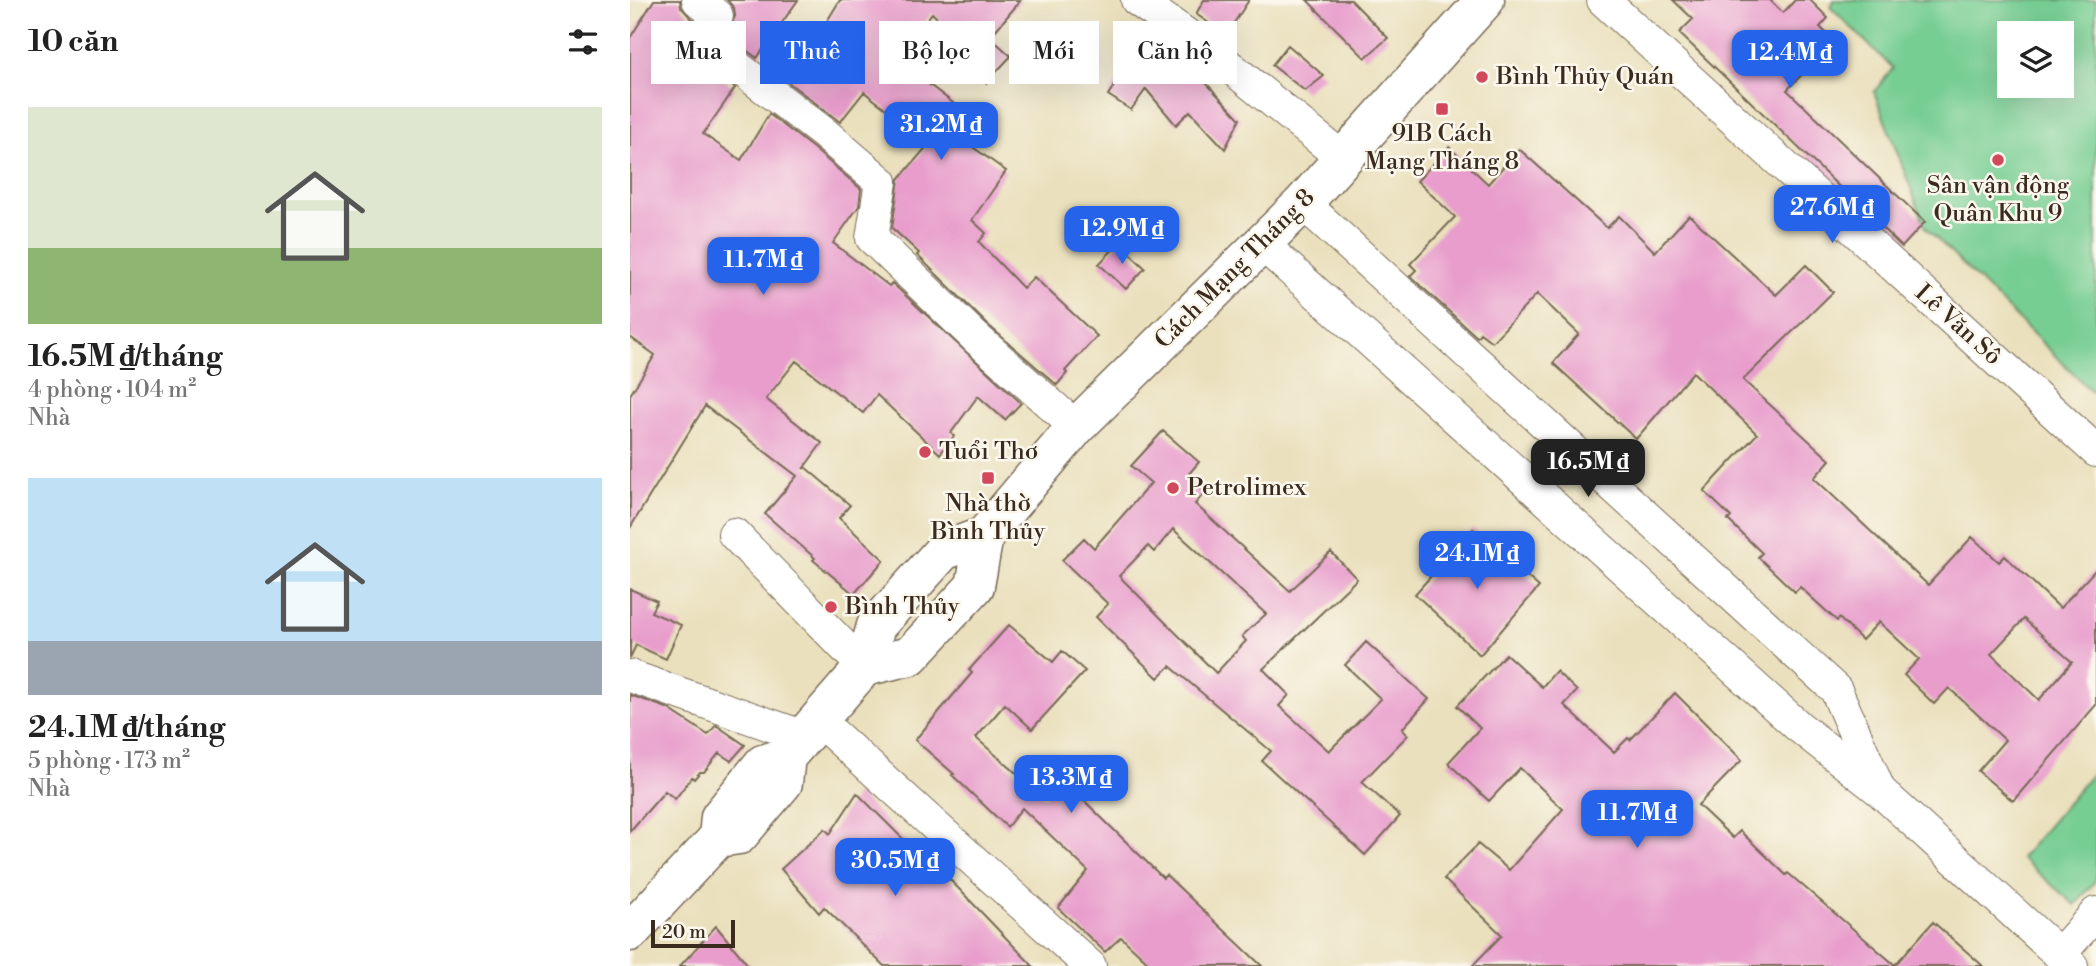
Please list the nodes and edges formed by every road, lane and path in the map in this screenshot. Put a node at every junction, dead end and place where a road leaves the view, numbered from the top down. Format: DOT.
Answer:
graph roads {
  1 [pos="698,0"];
  2 [pos="1137,0"];
  3 [pos="1485,0"];
  4 [pos="1603,0"];
  5 [pos="1344,159"];
  6 [pos="1303,203"];
  7 [pos="1261,243"];
  8 [pos="1076,427"];
  9 [pos="2096,451"];
  10 [pos="734,534"];
  11 [pos="864,667"];
  12 [pos="630,676"];
  13 [pos="802,738"];
  14 [pos="1879,790"];
  15 [pos="2096,913"];
  16 [pos="630,932"];
  17 [pos="2066,960"];
  18 [pos="1090,966"];
  1 -- 8 [label="street"];
  2 -- 5 [label="street"];
  3 -- 5 [label="highway, Cách Mạng Tháng 8"];
  4 -- 9 [label="street, Lê Văn Sô"];
  5 -- 6 [label="highway, Cách Mạng Tháng 8"];
  6 -- 7 [label="highway, Cách Mạng Tháng 8"];
  6 -- 14 [label="street"];
  7 -- 8 [label="highway, Cách Mạng Tháng 8"];
  7 -- 14 [label="street"];
  8 -- 11 [label="highway, Cách Mạng Tháng 8"];
  10 -- 11 [label="street"];
  11 -- 13 [label="highway"];
  12 -- 13 [label="street"];
  13 -- 16 [label="highway"];
  13 -- 18 [label="street"];
  14 -- 17 [label="street"];
  15 -- 17 [label="street"];
}
